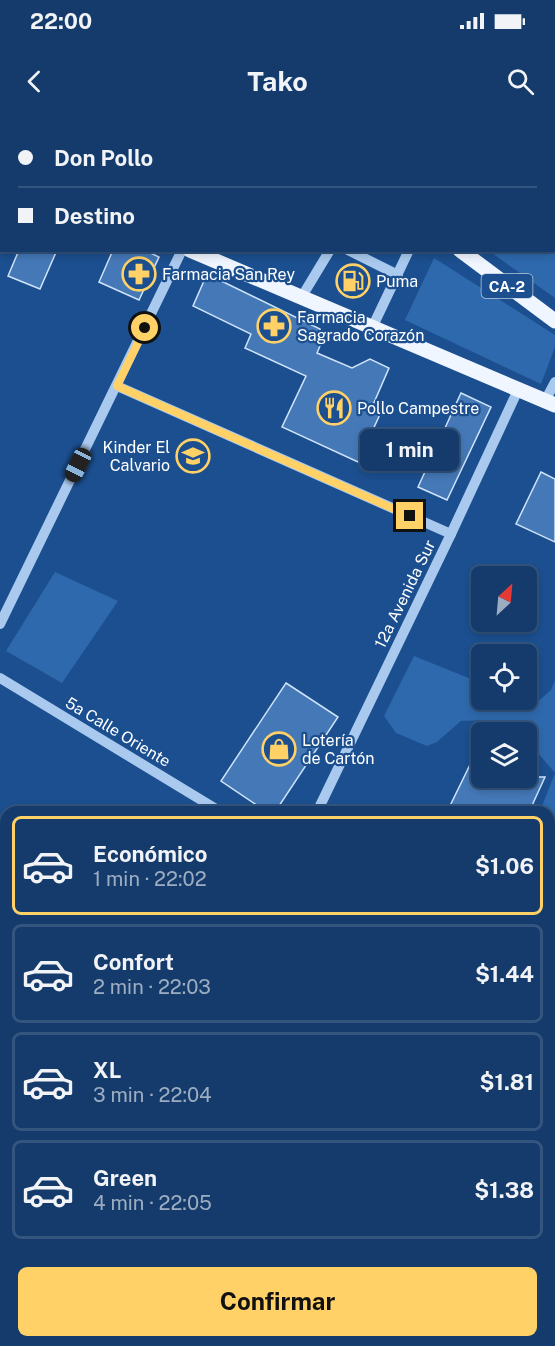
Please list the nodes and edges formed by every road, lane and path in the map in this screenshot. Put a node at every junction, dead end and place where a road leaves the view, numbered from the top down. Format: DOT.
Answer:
graph roads {
  1 [pos="181,252"];
  2 [pos="195,252"];
  3 [pos="329,252"];
  4 [pos="352,252"];
  5 [pos="408,252"];
  6 [pos="463,252"];
  7 [pos="398,275"];
  8 [pos="301,298"];
  9 [pos="555,321"];
  10 [pos="372,328"];
  11 [pos="555,382"];
  12 [pos="117,386"];
  13 [pos="518,390"];
  14 [pos="550,403"];
  15 [pos="451,534"];
  16 [pos="0,624"];
  17 [pos="0,678"];
  18 [pos="211,806"];
  19 [pos="320,806"];
  1 -- 12 [label="street"];
  2 -- 8 [label="main road"];
  3 -- 8 [label="street"];
  4 -- 7 [label="street"];
  5 -- 7 [label="street"];
  6 -- 9 [label="main road, CA-2"];
  7 -- 10 [label="street"];
  8 -- 10 [label="main road"];
  10 -- 13 [label="main road"];
  11 -- 14 [label="street"];
  12 -- 15 [label="street"];
  12 -- 16 [label="street"];
  13 -- 14 [label="main road"];
  13 -- 15 [label="street, 12a Avenida Sur"];
  15 -- 19 [label="street, 12a Avenida Sur"];
  17 -- 18 [label="street, 5a Calle Oriente"];
}
